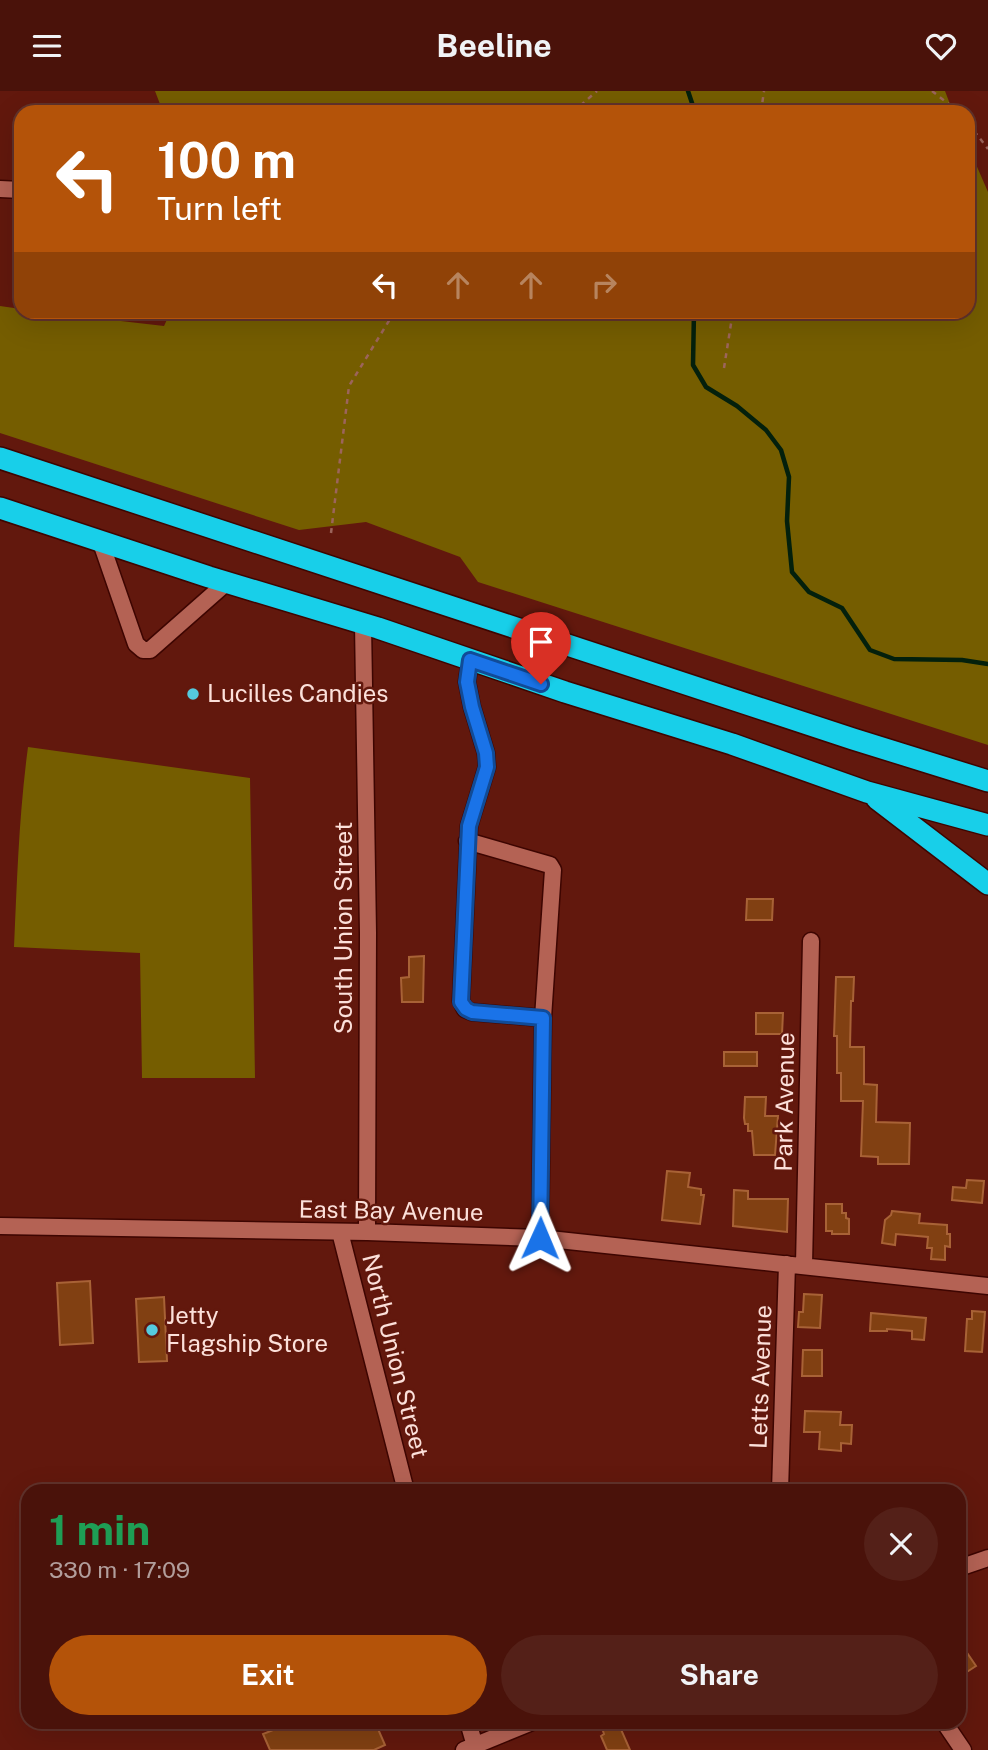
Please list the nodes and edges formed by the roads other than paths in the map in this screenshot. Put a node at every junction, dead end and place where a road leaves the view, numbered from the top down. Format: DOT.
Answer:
graph roads {
  1 [pos="0,458"];
  2 [pos="0,508"];
  3 [pos="100,540"];
  4 [pos="226,583"];
  5 [pos="363,624"];
  6 [pos="470,660"];
  7 [pos="988,782"];
  8 [pos="867,792"];
  9 [pos="988,825"];
  10 [pos="467,841"];
  11 [pos="988,884"];
  12 [pos="811,940"];
  13 [pos="543,1018"];
  14 [pos="0,1226"];
  15 [pos="340,1232"];
  16 [pos="367,1232"];
  17 [pos="540,1238"];
  18 [pos="787,1264"];
  19 [pos="804,1265"];
  20 [pos="988,1286"];
  21 [pos="404,1484"];
  22 [pos="780,1484"];
  23 [pos="988,1558"];
  24 [pos="966,1566"];
  25 [pos="468,1729"];
  26 [pos="515,1729"];
  27 [pos="949,1729"];
  28 [pos="469,1748"];
  29 [pos="963,1750"];
  1 -- 7 [label="highway"];
  2 -- 3 [label="highway"];
  3 -- 4 [label="highway"];
  3 -- 4 [label="street"];
  4 -- 5 [label="highway"];
  5 -- 6 [label="highway"];
  5 -- 16 [label="street, South Union Street"];
  6 -- 8 [label="highway"];
  6 -- 10 [label="street"];
  8 -- 9 [label="highway"];
  8 -- 11 [label="highway"];
  10 -- 13 [label="street"];
  10 -- 13 [label="street"];
  12 -- 19 [label="street, Park Avenue"];
  13 -- 17 [label="street"];
  14 -- 15 [label="street, East Bay Avenue"];
  15 -- 16 [label="street, East Bay Avenue"];
  15 -- 21 [label="street, North Union Street"];
  16 -- 17 [label="street, East Bay Avenue"];
  17 -- 18 [label="street, East Bay Avenue"];
  18 -- 19 [label="street, East Bay Avenue"];
  18 -- 22 [label="street, Letts Avenue"];
  19 -- 20 [label="street, East Bay Avenue"];
  23 -- 24 [label="street"];
  25 -- 28 [label="street"];
  26 -- 28 [label="street"];
  27 -- 29 [label="street"];
}
